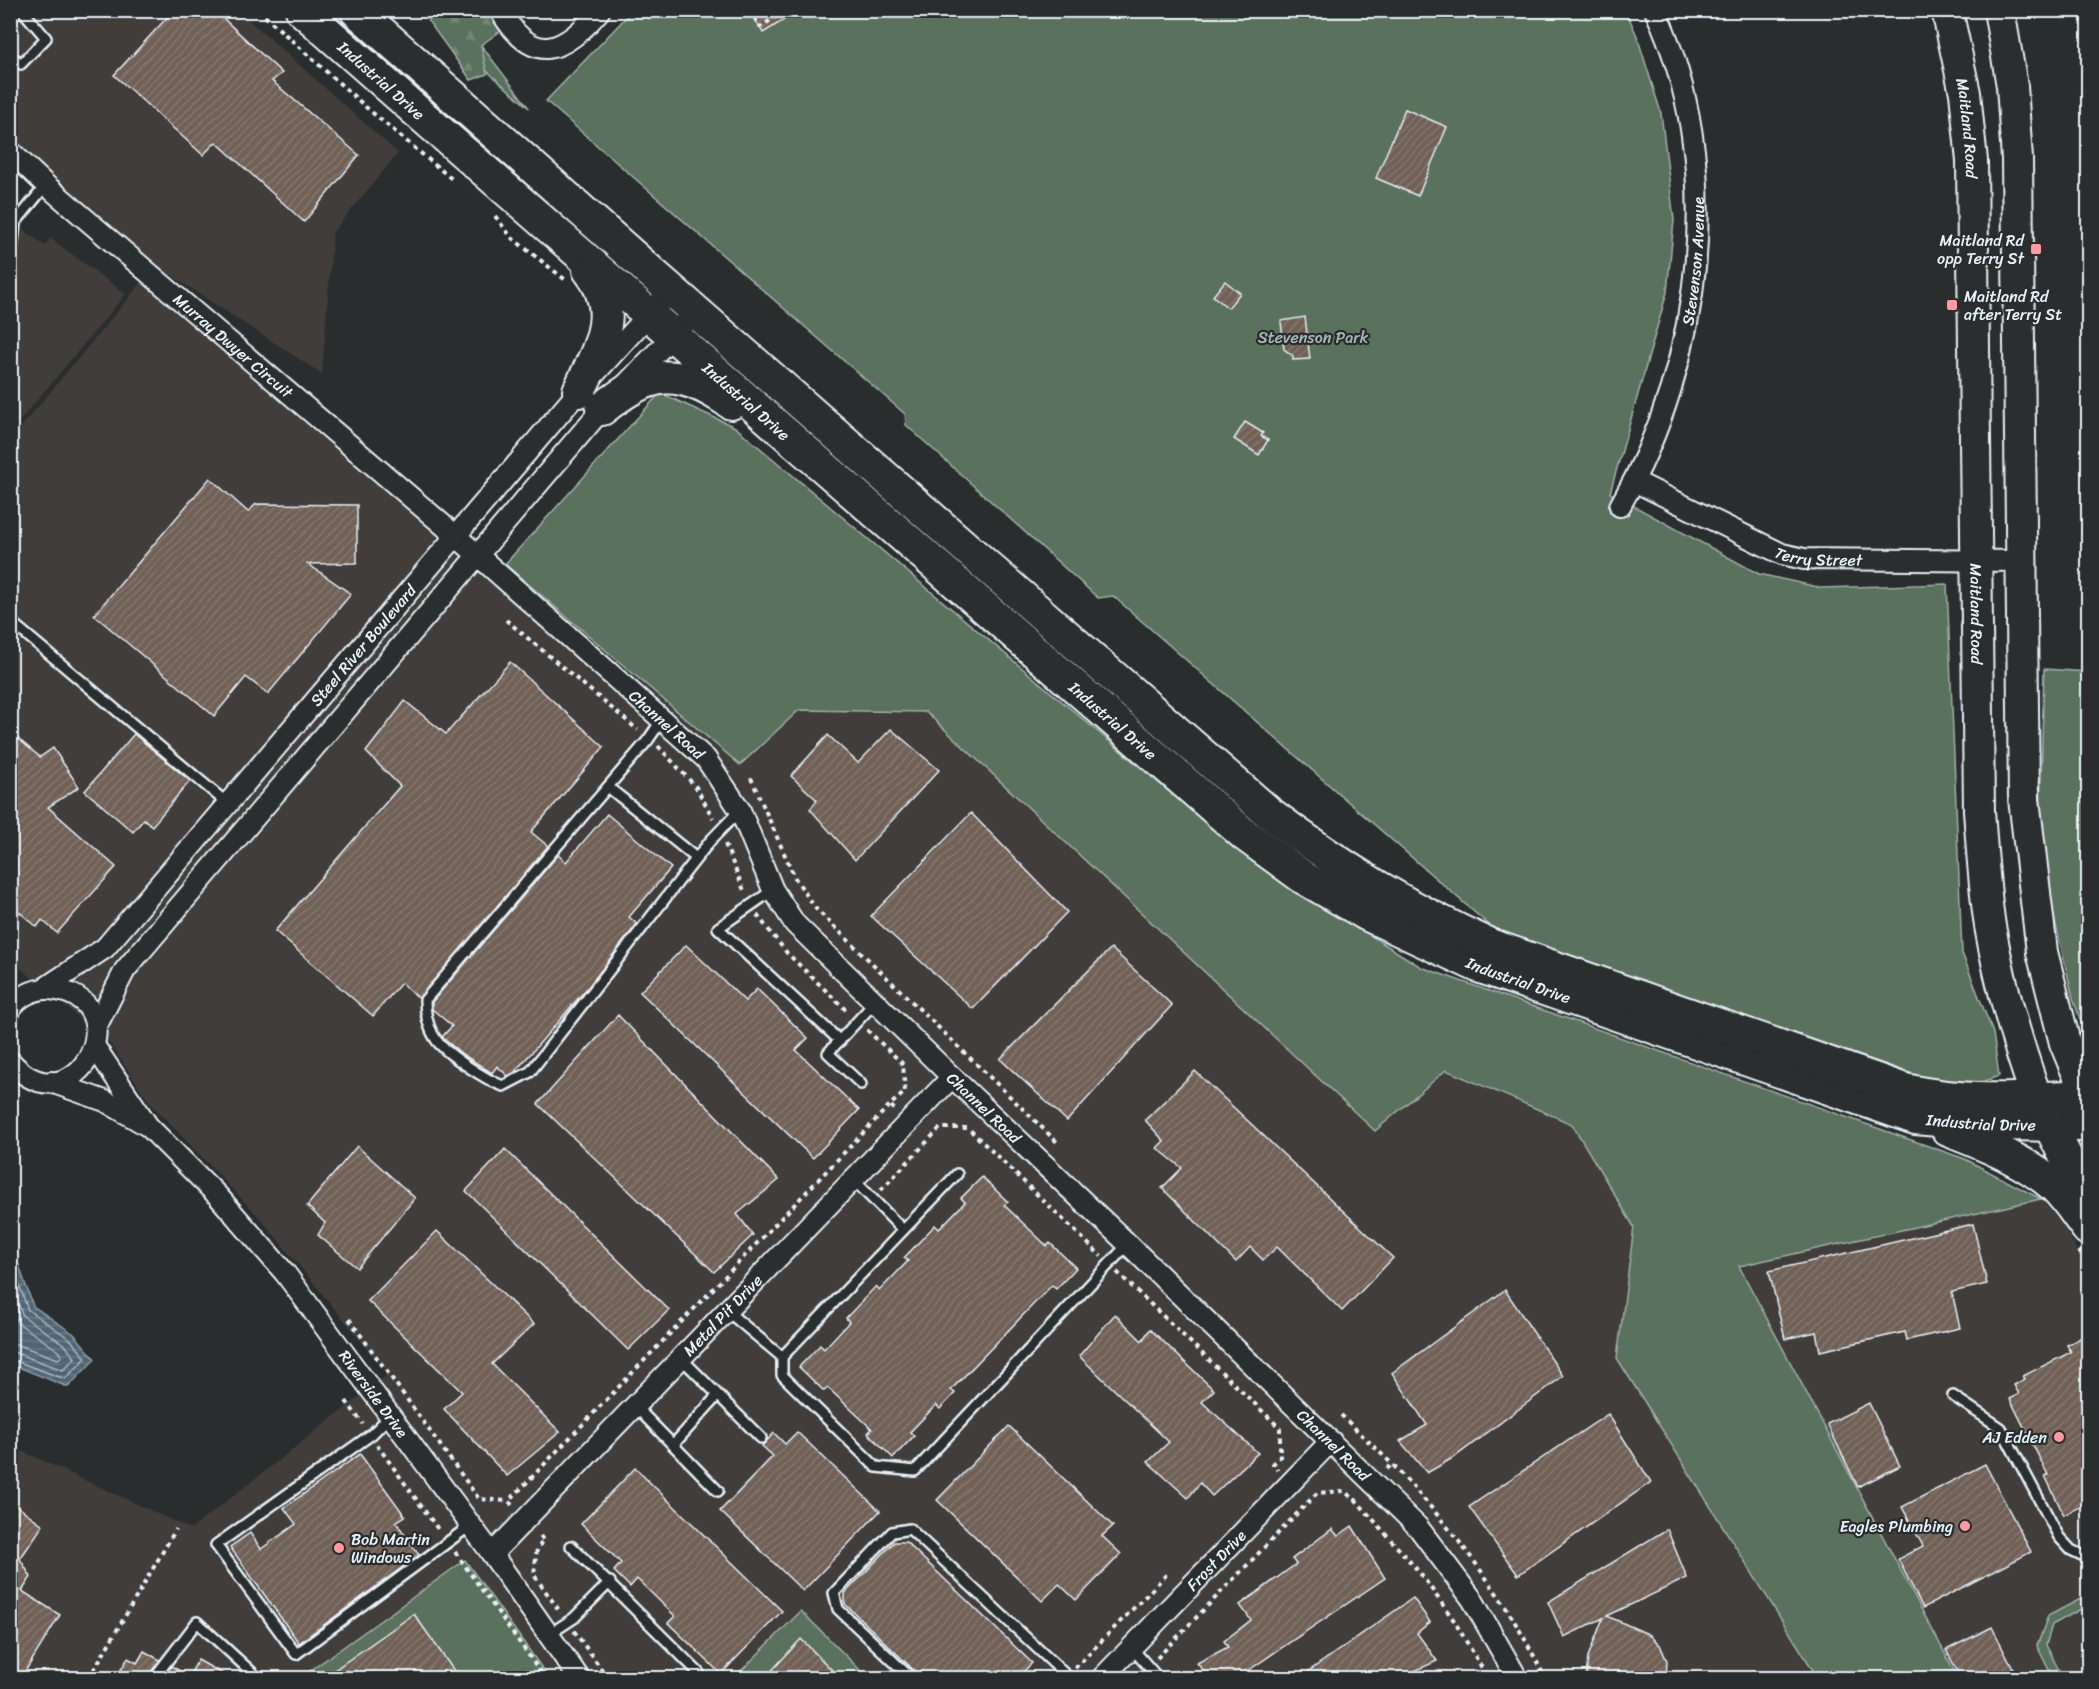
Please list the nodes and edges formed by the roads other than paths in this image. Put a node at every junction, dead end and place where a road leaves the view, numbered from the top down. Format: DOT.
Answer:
graph roads {
  1 [pos="22,10"];
  2 [pos="302,10"];
  3 [pos="356,10"];
  4 [pos="500,10"];
  5 [pos="600,10"];
  6 [pos="1655,10"];
  7 [pos="1947,10"];
  8 [pos="1999,10"];
  9 [pos="10,55"];
  10 [pos="10,151"];
  11 [pos="46,185"];
  12 [pos="570,247"];
  13 [pos="10,268"];
  14 [pos="671,290"];
  15 [pos="696,312"];
  16 [pos="648,316"];
  17 [pos="672,337"];
  18 [pos="591,400"];
  19 [pos="826,468"];
  20 [pos="1634,481"];
  21 [pos="1620,506"];
  22 [pos="456,536"];
  23 [pos="477,555"];
  24 [pos="1977,560"];
  25 [pos="2021,561"];
  26 [pos="10,621"];
  27 [pos="663,718"];
  28 [pos="608,787"];
  29 [pos="228,804"];
  30 [pos="740,810"];
  31 [pos="696,858"];
  32 [pos="773,890"];
  33 [pos="28,989"];
  34 [pos="875,1002"];
  35 [pos="10,1010"];
  36 [pos="96,1027"];
  37 [pos="840,1041"];
  38 [pos="95,1047"];
  39 [pos="10,1061"];
  40 [pos="952,1077"];
  41 [pos="51,1082"];
  42 [pos="861,1084"];
  43 [pos="2088,1107"];
  44 [pos="2043,1111"];
  45 [pos="1915,1118"];
  46 [pos="148,1126"];
  47 [pos="957,1174"];
  48 [pos="854,1179"];
  49 [pos="2088,1201"];
  50 [pos="2088,1229"];
  51 [pos="903,1230"];
  52 [pos="1128,1244"];
  53 [pos="727,1311"];
  54 [pos="782,1357"];
  55 [pos="681,1358"];
  56 [pos="717,1396"];
  57 [pos="1953,1396"];
  58 [pos="635,1406"];
  59 [pos="391,1415"];
  60 [pos="761,1438"];
  61 [pos="1331,1442"];
  62 [pos="673,1445"];
  63 [pos="717,1491"];
  64 [pos="471,1525"];
  65 [pos="572,1546"];
  66 [pos="492,1554"];
  67 [pos="2088,1558"];
  68 [pos="609,1582"];
  69 [pos="548,1635"];
  70 [pos="1132,1648"];
  71 [pos="1067,1677"];
  72 [pos="154,1678"];
  73 [pos="258,1678"];
  74 [pos="579,1678"];
  75 [pos="694,1678"];
  76 [pos="911,1678"];
  77 [pos="1102,1678"];
  78 [pos="1158,1678"];
  79 [pos="1517,1678"];
  1 -- 9 [label="lane"];
  2 -- 12 [label="highway, Industrial Drive"];
  3 -- 14 [label="highway, Industrial Drive"];
  4 -- 5 [label="street"];
  6 -- 20 [label="street, Stevenson Avenue"];
  7 -- 24 [label="main road, Maitland Road"];
  8 -- 25 [label="main road"];
  10 -- 11 [label="street, Murray Dwyer Circuit"];
  11 -- 13 [label="lane"];
  11 -- 22 [label="street, Murray Dwyer Circuit"];
  12 -- 16 [label="highway, Industrial Drive"];
  12 -- 18 [label="highway"];
  14 -- 15 [label="highway, Industrial Drive"];
  14 -- 16 [label="street, Steel River Boulevard"];
  15 -- 17 [label="street, Steel River Boulevard"];
  15 -- 44 [label="highway, Industrial Drive"];
  16 -- 17 [label="highway, Industrial Drive"];
  16 -- 18 [label="street, Steel River Boulevard"];
  17 -- 18 [label="street, Steel River Boulevard"];
  17 -- 19 [label="highway, Industrial Drive"];
  18 -- 19 [label="highway"];
  18 -- 22 [label="street, Steel River Boulevard"];
  18 -- 23 [label="street, Steel River Boulevard"];
  19 -- 45 [label="highway, Industrial Drive"];
  20 -- 21 [label="street, Stevenson Avenue"];
  20 -- 24 [label="street, Terry Street"];
  22 -- 23 [label="street, Channel Road"];
  22 -- 29 [label="street, Steel River Boulevard"];
  23 -- 27 [label="street, Channel Road"];
  23 -- 36 [label="street, Steel River Boulevard"];
  24 -- 25 [label="street, Terry Street"];
  24 -- 44 [label="main road, Maitland Road"];
  25 -- 43 [label="main road"];
  26 -- 29 [label="lane"];
  27 -- 28 [label="lane"];
  27 -- 30 [label="street, Channel Road"];
  28 -- 31 [label="lane"];
  28 -- 31 [label="lane"];
  29 -- 33 [label="street, Steel River Boulevard"];
  30 -- 31 [label="lane"];
  30 -- 32 [label="street, Channel Road"];
  32 -- 34 [label="street, Channel Road"];
  32 -- 37 [label="lane"];
  33 -- 35 [label="street, Steel River Boulevard"];
  33 -- 36 [label="street"];
  34 -- 37 [label="lane"];
  34 -- 40 [label="street, Channel Road"];
  36 -- 38 [label="street"];
  37 -- 42 [label="lane"];
  38 -- 41 [label="street"];
  38 -- 46 [label="street, Riverside Drive"];
  39 -- 41 [label="street, Riverside Drive"];
  40 -- 48 [label="street, Metal Pit Drive"];
  40 -- 52 [label="street, Channel Road"];
  41 -- 46 [label="street, Riverside Drive"];
  43 -- 44 [label="highway, Industrial Drive"];
  44 -- 45 [label="highway, Industrial Drive"];
  44 -- 49 [label="highway, Maitland Road"];
  45 -- 50 [label="highway"];
  46 -- 59 [label="street, Riverside Drive"];
  47 -- 51 [label="lane"];
  48 -- 51 [label="lane"];
  48 -- 53 [label="street, Metal Pit Drive"];
  51 -- 54 [label="lane"];
  52 -- 54 [label="lane"];
  52 -- 61 [label="street, Channel Road"];
  53 -- 54 [label="lane"];
  53 -- 55 [label="street, Metal Pit Drive"];
  55 -- 56 [label="lane"];
  55 -- 58 [label="street, Metal Pit Drive"];
  56 -- 60 [label="lane"];
  56 -- 62 [label="lane"];
  57 -- 67 [label="lane"];
  58 -- 62 [label="lane"];
  58 -- 66 [label="street, Metal Pit Drive"];
  59 -- 64 [label="street, Riverside Drive"];
  59 -- 64 [label="lane"];
  61 -- 70 [label="street, Frost Drive"];
  61 -- 79 [label="street, Channel Road"];
  62 -- 63 [label="lane"];
  64 -- 66 [label="street, Riverside Drive"];
  65 -- 68 [label="lane"];
  66 -- 69 [label="street, Riverside Drive"];
  68 -- 69 [label="lane"];
  68 -- 75 [label="lane"];
  69 -- 74 [label="street, Riverside Drive"];
  70 -- 77 [label="street, Frost Drive"];
  70 -- 78 [label="lane"];
  71 -- 76 [label="lane"];
  72 -- 73 [label="lane"];
}
